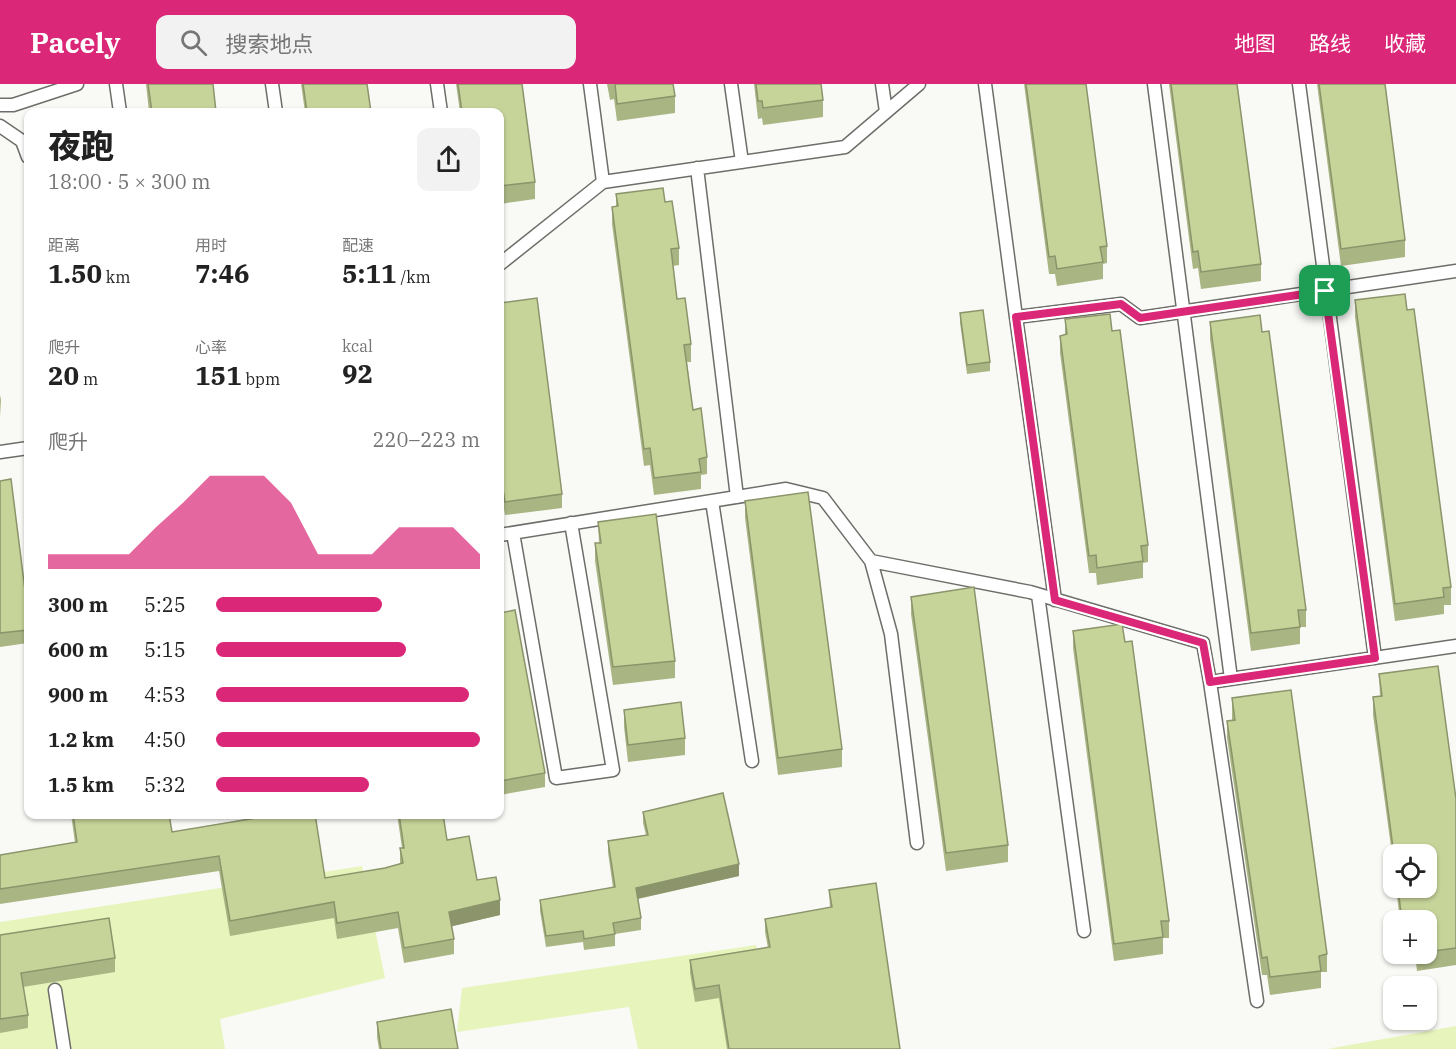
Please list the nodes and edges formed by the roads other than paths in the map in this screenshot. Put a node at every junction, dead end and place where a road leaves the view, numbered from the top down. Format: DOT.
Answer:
graph roads {
  1 [pos="77,84"];
  2 [pos="116,84"];
  3 [pos="272,84"];
  4 [pos="437,84"];
  5 [pos="590,84"];
  6 [pos="731,84"];
  7 [pos="882,84"];
  8 [pos="920,84"];
  9 [pos="985,84"];
  10 [pos="1154,84"];
  11 [pos="1299,84"];
  12 [pos="0,105"];
  13 [pos="119,108"];
  14 [pos="275,108"];
  15 [pos="440,108"];
  16 [pos="886,112"];
  17 [pos="0,126"];
  18 [pos="24,146"];
  19 [pos="742,162"];
  20 [pos="697,168"];
  21 [pos="603,182"];
  22 [pos="504,261"];
  23 [pos="1456,271"];
  24 [pos="1325,291"];
  25 [pos="1183,312"];
  26 [pos="1016,317"];
  27 [pos="24,449"];
  28 [pos="0,452"];
  29 [pos="737,497"];
  30 [pos="712,501"];
  31 [pos="572,524"];
  32 [pos="513,533"];
  33 [pos="504,534"];
  34 [pos="871,561"];
  35 [pos="1038,595"];
  36 [pos="1055,600"];
  37 [pos="1456,646"];
  38 [pos="1375,658"];
  39 [pos="1231,679"];
  40 [pos="1210,682"];
  41 [pos="752,761"];
  42 [pos="917,843"];
  43 [pos="1084,931"];
  44 [pos="55,990"];
  45 [pos="1257,1001"];
  46 [pos="64,1049"];
  1 -- 12 [label="lane"];
  2 -- 13 [label="lane"];
  3 -- 14 [label="lane"];
  4 -- 15 [label="lane"];
  5 -- 21 [label="lane"];
  6 -- 19 [label="lane"];
  7 -- 16 [label="lane"];
  8 -- 16 [label="lane"];
  9 -- 26 [label="lane"];
  10 -- 25 [label="lane"];
  11 -- 24 [label="lane"];
  16 -- 19 [label="lane"];
  17 -- 18 [label="lane"];
  19 -- 20 [label="lane"];
  20 -- 21 [label="lane"];
  20 -- 29 [label="lane"];
  21 -- 22 [label="lane"];
  23 -- 24 [label="lane"];
  24 -- 25 [label="lane"];
  24 -- 38 [label="lane"];
  25 -- 26 [label="lane"];
  25 -- 39 [label="lane"];
  26 -- 36 [label="lane"];
  27 -- 28 [label="lane"];
  29 -- 30 [label="lane"];
  29 -- 34 [label="lane"];
  30 -- 31 [label="lane"];
  30 -- 41 [label="lane"];
  31 -- 32 [label="lane"];
  31 -- 32 [label="lane"];
  32 -- 33 [label="lane"];
  34 -- 35 [label="lane"];
  34 -- 42 [label="lane"];
  35 -- 36 [label="lane"];
  35 -- 43 [label="lane"];
  36 -- 40 [label="lane"];
  37 -- 38 [label="lane"];
  38 -- 39 [label="lane"];
  39 -- 40 [label="lane"];
  40 -- 45 [label="lane"];
  44 -- 46 [label="lane"];
}
